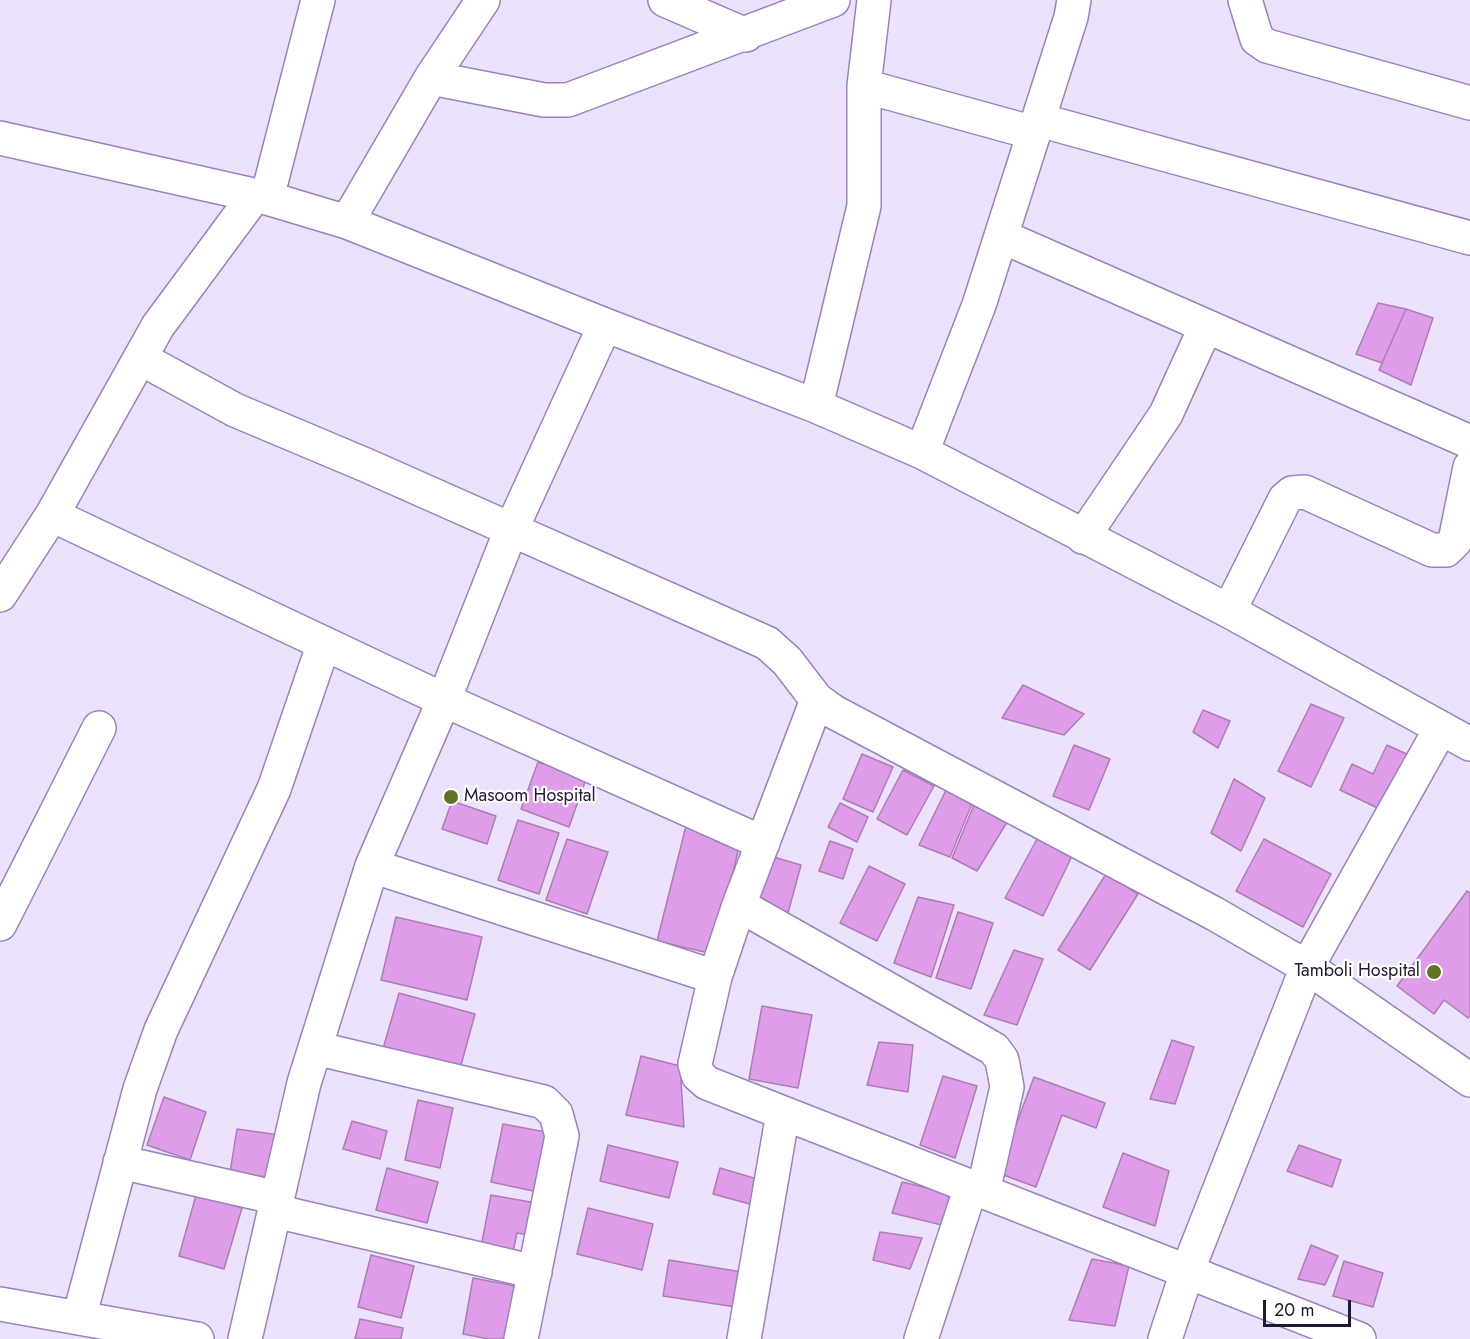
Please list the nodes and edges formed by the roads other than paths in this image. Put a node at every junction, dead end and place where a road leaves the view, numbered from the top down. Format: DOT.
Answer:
graph roads {
  1 [pos="318,0"];
  2 [pos="483,0"];
  3 [pos="665,0"];
  4 [pos="833,0"];
  5 [pos="874,0"];
  6 [pos="1074,0"];
  7 [pos="1245,0"];
  8 [pos="746,34"];
  9 [pos="431,78"];
  10 [pos="864,86"];
  11 [pos="1470,103"];
  12 [pos="1036,127"];
  13 [pos="0,138"];
  14 [pos="261,197"];
  15 [pos="347,222"];
  16 [pos="1001,236"];
  17 [pos="1470,238"];
  18 [pos="605,325"];
  19 [pos="1206,326"];
  20 [pos="140,358"];
  21 [pos="816,406"];
  22 [pos="1470,442"];
  23 [pos="922,452"];
  24 [pos="1470,468"];
  25 [pos="52,515"];
  26 [pos="511,530"];
  27 [pos="1083,537"];
  28 [pos="0,595"];
  29 [pos="1229,611"];
  30 [pos="324,643"];
  31 [pos="444,700"];
  32 [pos="817,700"];
  33 [pos="1441,728"];
  34 [pos="99,729"];
  35 [pos="1470,744"];
  36 [pos="763,843"];
  37 [pos="372,866"];
  38 [pos="739,905"];
  39 [pos="0,924"];
  40 [pos="1307,967"];
  41 [pos="715,977"];
  42 [pos="315,1048"];
  43 [pos="1470,1080"];
  44 [pos="783,1113"];
  45 [pos="120,1162"];
  46 [pos="977,1190"];
  47 [pos="276,1205"];
  48 [pos="535,1272"];
  49 [pos="1187,1272"];
  50 [pos="0,1304"];
  51 [pos="79,1318"];
  52 [pos="197,1339"];
  53 [pos="244,1339"];
  54 [pos="521,1339"];
  55 [pos="744,1339"];
  56 [pos="921,1339"];
  57 [pos="1165,1339"];
  58 [pos="1359,1339"];
  1 -- 14 [label="street"];
  2 -- 9 [label="street"];
  3 -- 8 [label="street"];
  4 -- 8 [label="street"];
  5 -- 10 [label="street"];
  6 -- 12 [label="street"];
  7 -- 11 [label="street"];
  8 -- 9 [label="street"];
  9 -- 15 [label="street"];
  10 -- 12 [label="street"];
  10 -- 21 [label="street"];
  12 -- 16 [label="street"];
  12 -- 17 [label="street"];
  13 -- 14 [label="street"];
  14 -- 15 [label="street"];
  14 -- 20 [label="street"];
  15 -- 18 [label="street"];
  16 -- 19 [label="street"];
  16 -- 23 [label="street"];
  18 -- 21 [label="street"];
  18 -- 26 [label="street"];
  19 -- 22 [label="street"];
  19 -- 27 [label="street"];
  20 -- 25 [label="street"];
  20 -- 26 [label="street"];
  21 -- 23 [label="street"];
  23 -- 27 [label="street"];
  24 -- 29 [label="street"];
  25 -- 28 [label="street"];
  25 -- 30 [label="street"];
  26 -- 31 [label="street"];
  26 -- 32 [label="street"];
  27 -- 29 [label="street"];
  29 -- 33 [label="street"];
  30 -- 31 [label="street"];
  30 -- 45 [label="street"];
  31 -- 36 [label="street"];
  31 -- 37 [label="street"];
  32 -- 36 [label="street"];
  32 -- 40 [label="street"];
  33 -- 35 [label="street"];
  33 -- 40 [label="street"];
  34 -- 39 [label="street"];
  36 -- 38 [label="street"];
  37 -- 41 [label="street"];
  37 -- 42 [label="street"];
  38 -- 41 [label="street"];
  38 -- 46 [label="street"];
  40 -- 43 [label="street"];
  40 -- 49 [label="street"];
  41 -- 44 [label="street"];
  42 -- 47 [label="street"];
  42 -- 48 [label="street"];
  44 -- 46 [label="street"];
  44 -- 55 [label="street"];
  45 -- 47 [label="street"];
  45 -- 51 [label="street"];
  46 -- 49 [label="street"];
  46 -- 56 [label="street"];
  47 -- 48 [label="street"];
  47 -- 53 [label="street"];
  48 -- 54 [label="street"];
  49 -- 57 [label="street"];
  49 -- 58 [label="street"];
  50 -- 51 [label="street"];
  51 -- 52 [label="street"];
}
